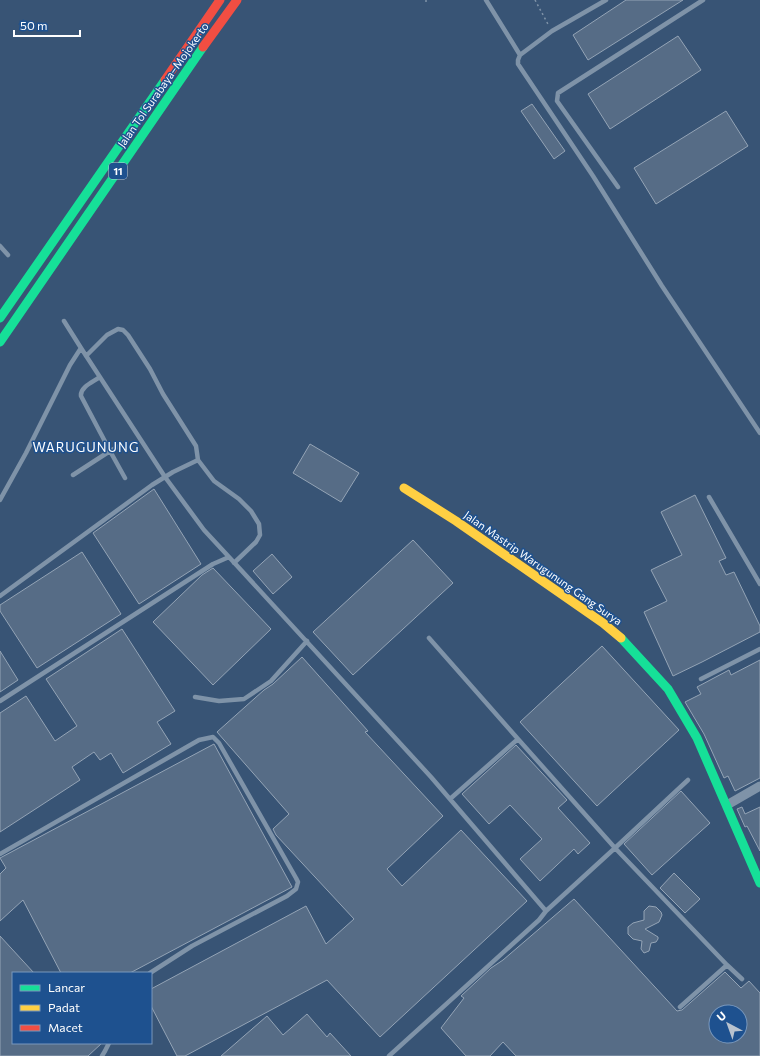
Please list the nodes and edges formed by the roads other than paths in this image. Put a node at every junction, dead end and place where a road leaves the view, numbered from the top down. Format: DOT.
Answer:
graph roads {
  1 [pos="220,0"];
  2 [pos="237,0"];
  3 [pos="486,0"];
  4 [pos="606,0"];
  5 [pos="703,0"];
  6 [pos="520,55"];
  7 [pos="618,187"];
  8 [pos="0,246"];
  9 [pos="8,255"];
  10 [pos="0,318"];
  11 [pos="64,321"];
  12 [pos="0,342"];
  13 [pos="81,348"];
  14 [pos="86,356"];
  15 [pos="100,377"];
  16 [pos="760,433"];
  17 [pos="121,445"];
  18 [pos="110,451"];
  19 [pos="198,460"];
  20 [pos="73,475"];
  21 [pos="165,476"];
  22 [pos="125,478"];
  23 [pos="404,488"];
  24 [pos="709,497"];
  25 [pos="0,500"];
  26 [pos="229,557"];
  27 [pos="234,563"];
  28 [pos="760,584"];
  29 [pos="0,596"];
  30 [pos="429,638"];
  31 [pos="307,641"];
  32 [pos="760,649"];
  33 [pos="701,679"];
  34 [pos="195,697"];
  35 [pos="0,701"];
  36 [pos="518,739"];
  37 [pos="688,780"];
  38 [pos="760,786"];
  39 [pos="450,799"];
  40 [pos="727,805"];
  41 [pos="614,848"];
  42 [pos="0,854"];
  43 [pos="760,883"];
  44 [pos="546,912"];
  45 [pos="727,965"];
  46 [pos="152,972"];
  47 [pos="742,979"];
  48 [pos="680,1007"];
  49 [pos="108,1044"];
  50 [pos="102,1056"];
  51 [pos="389,1056"];
  1 -- 10 [label="main road, Jalan Tol Surabaya–Mojokerto / 11"];
  2 -- 12 [label="main road, Jalan Tol Surabaya–Mojokerto / 11"];
  3 -- 6 [label="lane"];
  4 -- 6 [label="lane"];
  5 -- 7 [label="lane"];
  6 -- 16 [label="lane"];
  8 -- 9 [label="lane"];
  11 -- 13 [label="lane"];
  13 -- 14 [label="lane"];
  13 -- 25 [label="lane"];
  14 -- 15 [label="lane"];
  14 -- 19 [label="lane"];
  15 -- 18 [label="lane"];
  15 -- 21 [label="lane"];
  17 -- 18 [label="lane"];
  18 -- 20 [label="lane"];
  18 -- 22 [label="lane"];
  19 -- 21 [label="lane"];
  19 -- 27 [label="lane"];
  21 -- 26 [label="lane"];
  21 -- 29 [label="lane"];
  23 -- 40 [label="main road, Jalan Mastrip Warugunung Gang Surya"];
  24 -- 28 [label="lane"];
  26 -- 27 [label="lane"];
  26 -- 35 [label="lane"];
  27 -- 31 [label="lane"];
  30 -- 36 [label="lane"];
  31 -- 34 [label="lane"];
  31 -- 39 [label="lane"];
  32 -- 33 [label="lane"];
  36 -- 39 [label="lane"];
  36 -- 41 [label="lane"];
  37 -- 41 [label="lane"];
  38 -- 40 [label="street"];
  39 -- 44 [label="lane"];
  40 -- 43 [label="main road, Jalan Mastrip Warugunung Gang Surya"];
  41 -- 44 [label="lane"];
  41 -- 45 [label="lane"];
  42 -- 46 [label="lane"];
  44 -- 51 [label="lane"];
  45 -- 47 [label="lane"];
  45 -- 48 [label="lane"];
  49 -- 50 [label="lane"];
}
